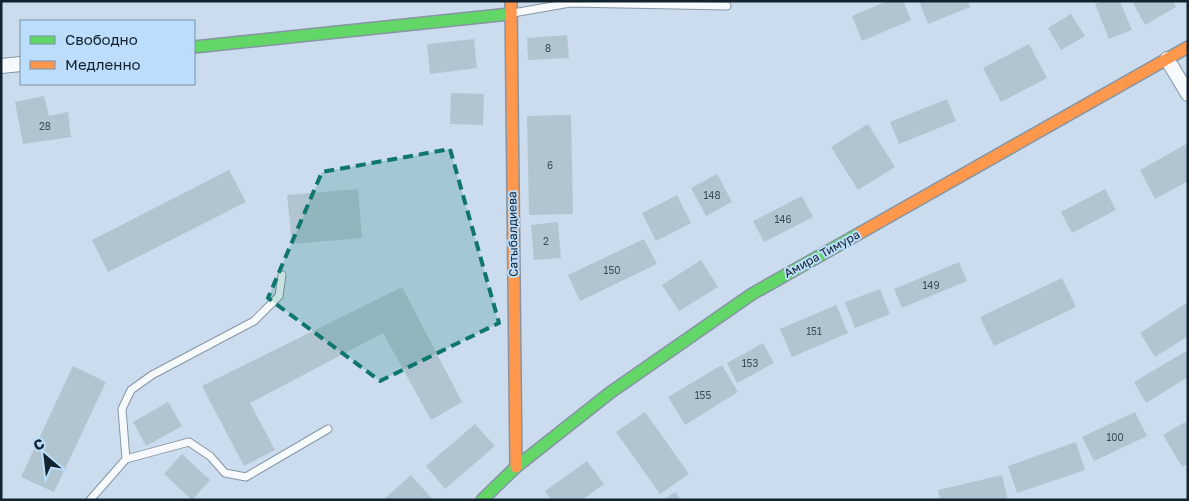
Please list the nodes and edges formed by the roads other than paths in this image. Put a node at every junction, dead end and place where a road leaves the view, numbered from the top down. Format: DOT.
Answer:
graph roads {
  1 [pos="511,1"];
  2 [pos="726,6"];
  3 [pos="510,14"];
  4 [pos="195,46"];
  5 [pos="1188,47"];
  6 [pos="1167,59"];
  7 [pos="20,64"];
  8 [pos="1,66"];
  9 [pos="1188,94"];
  10 [pos="282,275"];
  11 [pos="328,429"];
  12 [pos="126,459"];
  13 [pos="516,468"];
  14 [pos="90,500"];
  15 [pos="482,500"];
  1 -- 3 [label="street, Сатыбалдиева"];
  2 -- 3 [label="lane"];
  3 -- 4 [label="street"];
  3 -- 13 [label="street, Сатыбалдиева"];
  5 -- 6 [label="street, Амира Тимура"];
  6 -- 9 [label="street"];
  6 -- 13 [label="street, Амира Тимура"];
  7 -- 8 [label="street"];
  10 -- 12 [label="lane"];
  11 -- 12 [label="lane"];
  12 -- 14 [label="lane"];
  13 -- 15 [label="street, Амира Тимура"];
}
